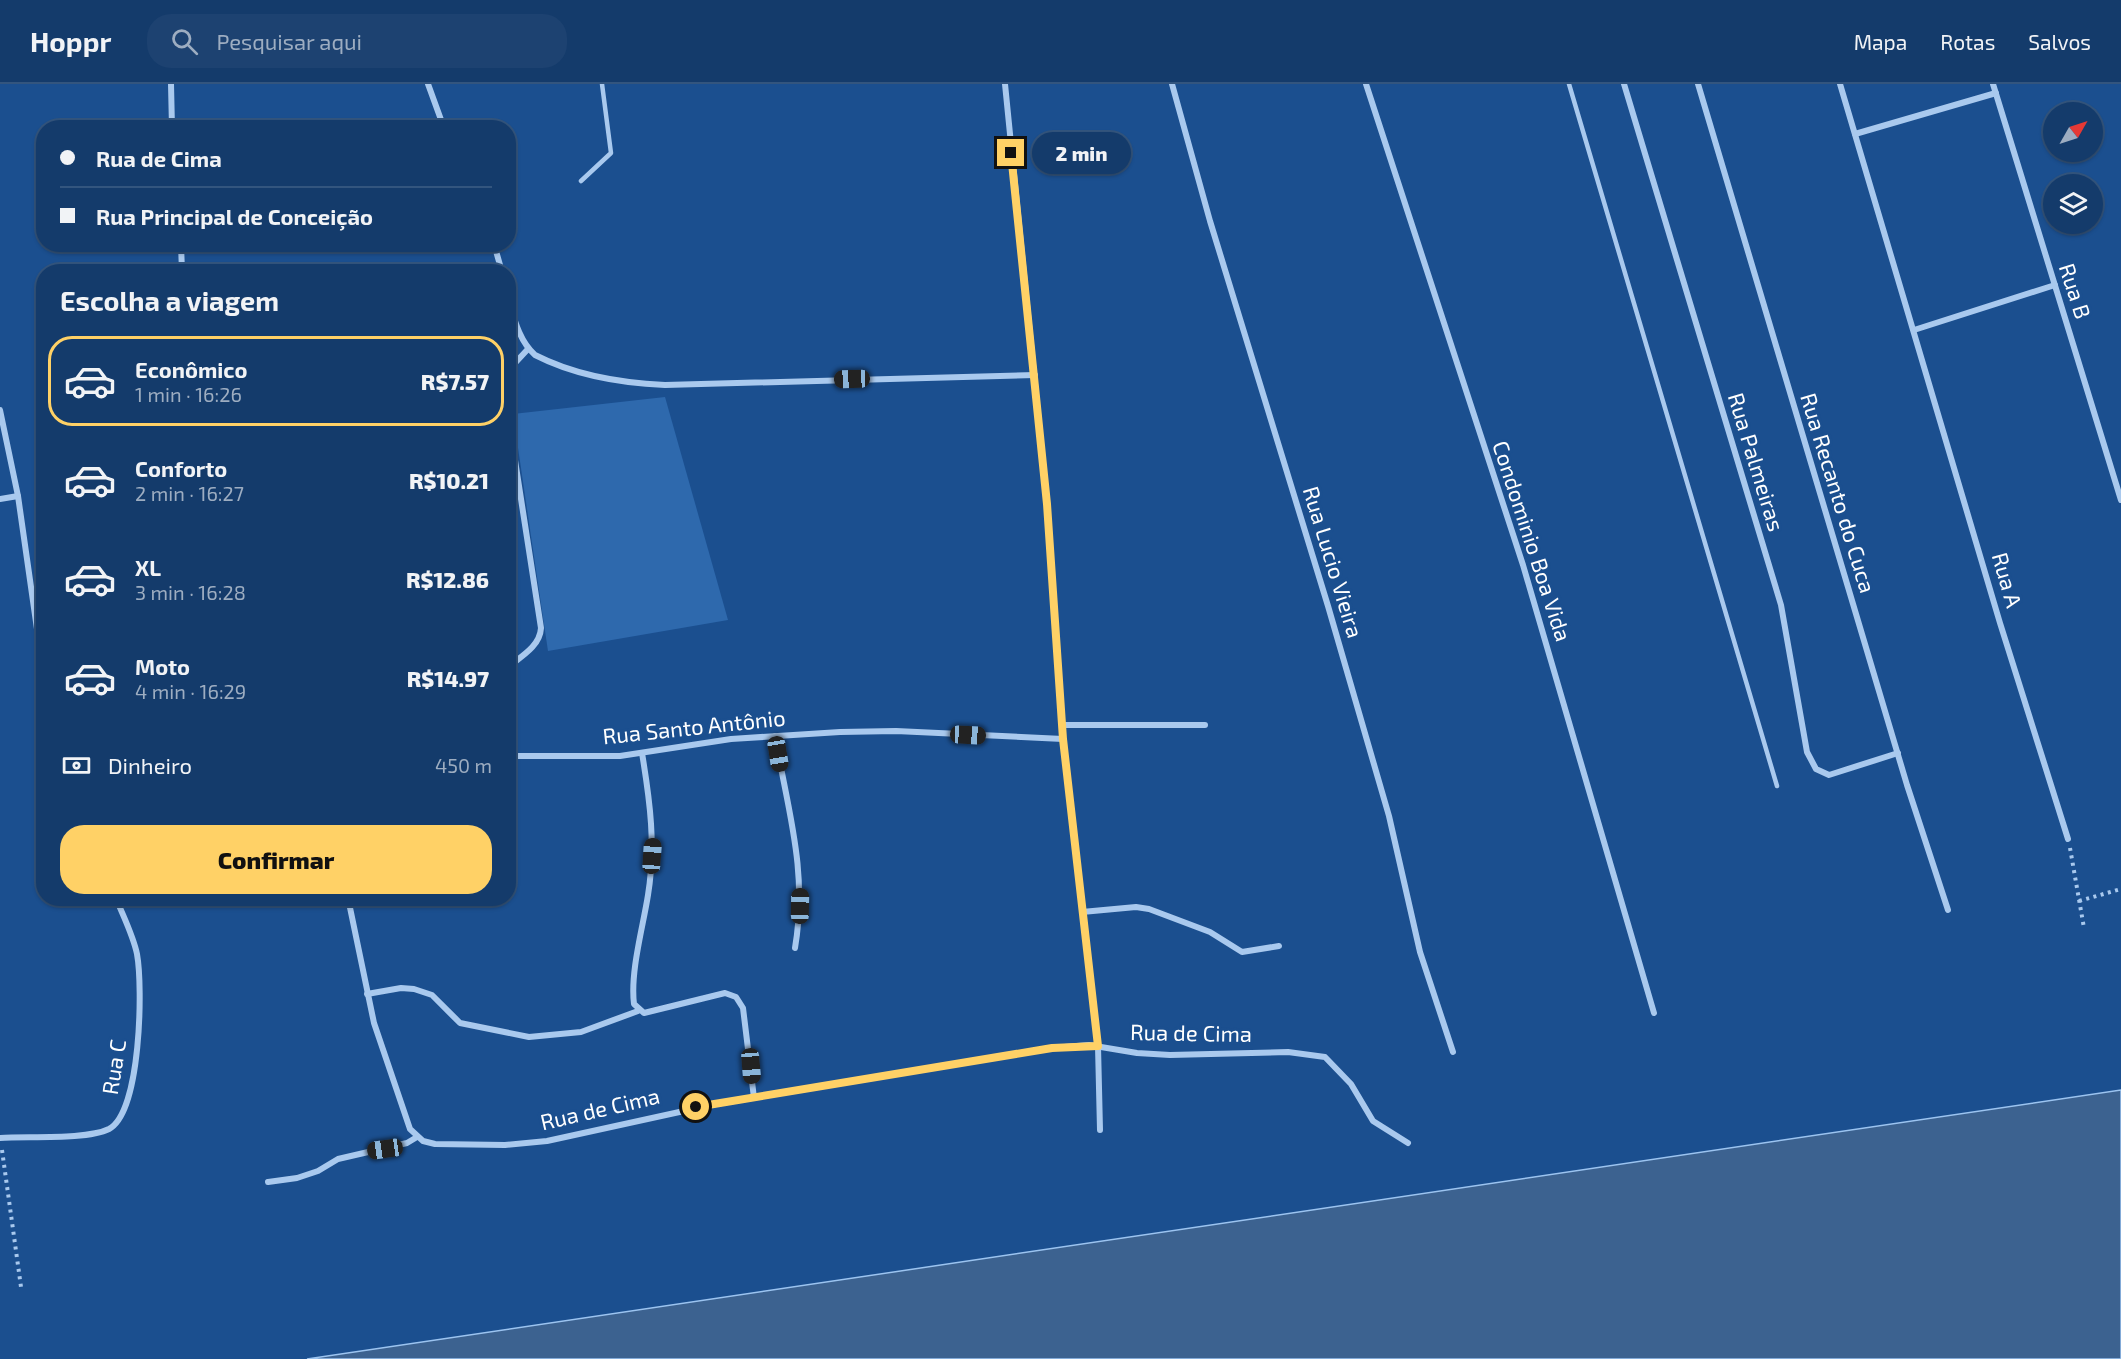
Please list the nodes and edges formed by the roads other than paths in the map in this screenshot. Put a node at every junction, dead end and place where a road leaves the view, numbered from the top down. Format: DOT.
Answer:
graph roads {
  1 [pos="171,84"];
  2 [pos="428,84"];
  3 [pos="602,84"];
  4 [pos="1005,84"];
  5 [pos="1172,84"];
  6 [pos="1366,84"];
  7 [pos="1569,84"];
  8 [pos="1624,84"];
  9 [pos="1698,84"];
  10 [pos="1840,84"];
  11 [pos="1993,84"];
  12 [pos="1996,93"];
  13 [pos="172,120"];
  14 [pos="441,120"];
  15 [pos="1855,134"];
  16 [pos="581,181"];
  17 [pos="2055,285"];
  18 [pos="516,323"];
  19 [pos="1914,330"];
  20 [pos="528,350"];
  21 [pos="516,362"];
  22 [pos="1035,375"];
  23 [pos="0,410"];
  24 [pos="516,467"];
  25 [pos="18,496"];
  26 [pos="0,499"];
  27 [pos="2121,500"];
  28 [pos="36,622"];
  29 [pos="516,661"];
  30 [pos="1062,725"];
  31 [pos="1205,725"];
  32 [pos="775,736"];
  33 [pos="1063,739"];
  34 [pos="642,753"];
  35 [pos="1898,753"];
  36 [pos="516,756"];
  37 [pos="1778,786"];
  38 [pos="2068,838"];
  39 [pos="119,906"];
  40 [pos="350,906"];
  41 [pos="1948,910"];
  42 [pos="1082,912"];
  43 [pos="1278,946"];
  44 [pos="795,948"];
  45 [pos="368,994"];
  46 [pos="638,1011"];
  47 [pos="1654,1013"];
  48 [pos="1098,1046"];
  49 [pos="1453,1052"];
  50 [pos="754,1098"];
  51 [pos="1100,1130"];
  52 [pos="417,1137"];
  53 [pos="0,1138"];
  54 [pos="1408,1143"];
  55 [pos="268,1182"];
  1 -- 13 [label="street"];
  2 -- 14 [label="street"];
  3 -- 16 [label="lane"];
  4 -- 22 [label="street"];
  5 -- 49 [label="street, Rua Lucio Vieira"];
  6 -- 47 [label="street, Condominio Boa Vida"];
  7 -- 37 [label="lane"];
  8 -- 35 [label="street, Rua Palmeiras"];
  9 -- 35 [label="street, Rua Recanto do Cuca"];
  10 -- 15 [label="street, Rua A"];
  11 -- 12 [label="street, Rua B"];
  12 -- 15 [label="street"];
  12 -- 17 [label="street, Rua B"];
  15 -- 19 [label="street, Rua A"];
  17 -- 19 [label="street"];
  17 -- 27 [label="street, Rua B"];
  18 -- 20 [label="street"];
  19 -- 38 [label="street, Rua A"];
  20 -- 21 [label="street"];
  20 -- 22 [label="street"];
  22 -- 30 [label="street"];
  23 -- 25 [label="street"];
  24 -- 29 [label="street"];
  25 -- 26 [label="street"];
  25 -- 28 [label="street"];
  30 -- 31 [label="street"];
  30 -- 33 [label="street"];
  32 -- 33 [label="street, Rua Santo Antônio"];
  32 -- 34 [label="street, Rua Santo Antônio"];
  32 -- 44 [label="street"];
  33 -- 42 [label="street"];
  34 -- 36 [label="street, Rua Santo Antônio"];
  34 -- 46 [label="street"];
  35 -- 41 [label="street, Rua Recanto do Cuca"];
  39 -- 53 [label="street, Rua C"];
  40 -- 45 [label="street"];
  42 -- 43 [label="street"];
  42 -- 48 [label="street"];
  45 -- 46 [label="street"];
  45 -- 52 [label="street"];
  46 -- 50 [label="street"];
  48 -- 50 [label="street, Rua de Cima"];
  48 -- 51 [label="street"];
  48 -- 54 [label="street, Rua de Cima"];
  50 -- 52 [label="street, Rua de Cima"];
  52 -- 55 [label="street"];
}
